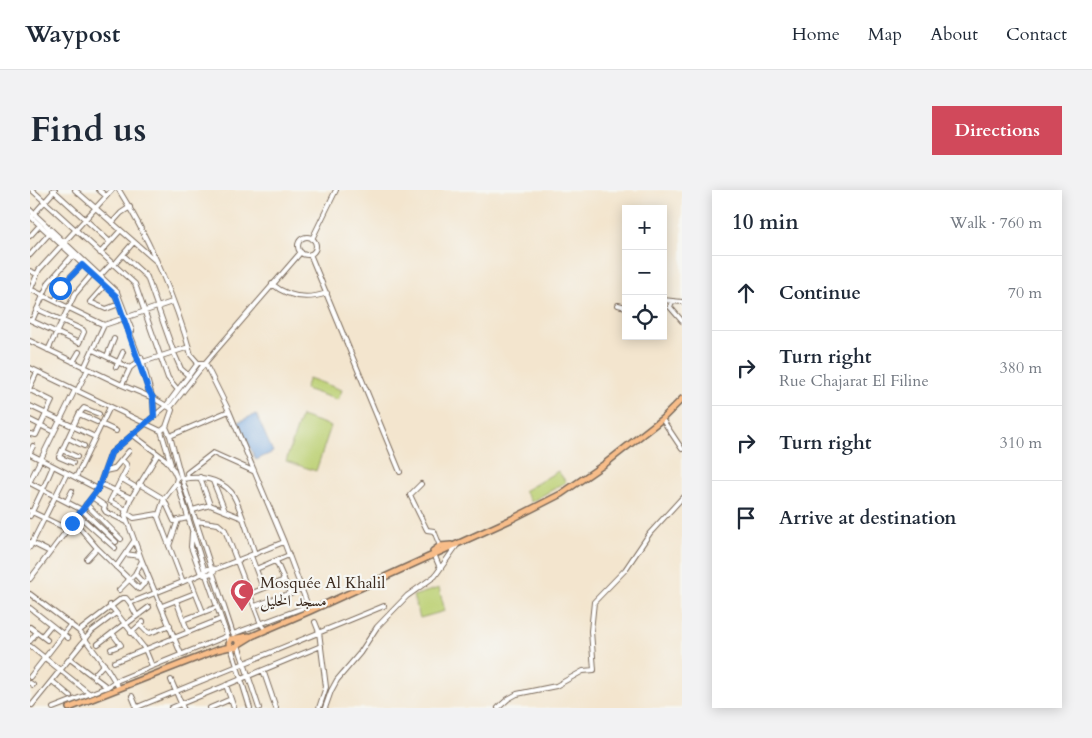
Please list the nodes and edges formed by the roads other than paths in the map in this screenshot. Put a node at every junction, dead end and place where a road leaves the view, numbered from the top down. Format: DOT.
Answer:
graph roads {
  1 [pos="32,190"];
  2 [pos="54,190"];
  3 [pos="75,190"];
  4 [pos="99,190"];
  5 [pos="112,190"];
  6 [pos="119,190"];
  7 [pos="336,190"];
  8 [pos="106,196"];
  9 [pos="45,202"];
  10 [pos="130,207"];
  11 [pos="96,208"];
  12 [pos="30,210"];
  13 [pos="31,216"];
  14 [pos="86,219"];
  15 [pos="112,223"];
  16 [pos="40,225"];
  17 [pos="76,230"];
  18 [pos="120,231"];
  19 [pos="49,234"];
  20 [pos="30,236"];
  21 [pos="312,238"];
  22 [pos="110,242"];
  23 [pos="134,243"];
  24 [pos="64,244"];
  25 [pos="301,252"];
  26 [pos="100,253"];
  27 [pos="310,254"];
  28 [pos="30,255"];
  29 [pos="73,255"];
  30 [pos="123,255"];
  31 [pos="113,264"];
  32 [pos="158,264"];
  33 [pos="82,265"];
  34 [pos="30,271"];
  35 [pos="94,272"];
  36 [pos="37,274"];
  37 [pos="100,276"];
  38 [pos="272,284"];
  39 [pos="104,285"];
  40 [pos="30,290"];
  41 [pos="328,293"];
  42 [pos="44,295"];
  43 [pos="667,300"];
  44 [pos="54,301"];
  45 [pos="672,301"];
  46 [pos="172,302"];
  47 [pos="682,302"];
  48 [pos="119,304"];
  49 [pos="618,305"];
  50 [pos="622,306"];
  51 [pos="158,307"];
  52 [pos="68,308"];
  53 [pos="37,309"];
  54 [pos="144,312"];
  55 [pos="126,318"];
  56 [pos="31,320"];
  57 [pos="62,321"];
  58 [pos="682,321"];
  59 [pos="104,325"];
  60 [pos="56,332"];
  61 [pos="114,339"];
  62 [pos="30,341"];
  63 [pos="189,347"];
  64 [pos="48,350"];
  65 [pos="93,350"];
  66 [pos="79,352"];
  67 [pos="123,352"];
  68 [pos="174,352"];
  69 [pos="107,356"];
  70 [pos="160,357"];
  71 [pos="142,360"];
  72 [pos="73,362"];
  73 [pos="118,362"];
  74 [pos="198,363"];
  75 [pos="205,363"];
  76 [pos="30,368"];
  77 [pos="116,368"];
  78 [pos="130,368"];
  79 [pos="86,369"];
  80 [pos="37,372"];
  81 [pos="189,376"];
  82 [pos="122,385"];
  83 [pos="30,388"];
  84 [pos="178,390"];
  85 [pos="76,391"];
  86 [pos="152,397"];
  87 [pos="682,399"];
  88 [pos="30,406"];
  89 [pos="168,407"];
  90 [pos="110,408"];
  91 [pos="229,411"];
  92 [pos="47,413"];
  93 [pos="79,414"];
  94 [pos="99,414"];
  95 [pos="154,416"];
  96 [pos="662,419"];
  97 [pos="30,420"];
  98 [pos="60,420"];
  99 [pos="99,423"];
  100 [pos="144,424"];
  101 [pos="41,426"];
  102 [pos="73,426"];
  103 [pos="166,427"];
  104 [pos="116,431"];
  105 [pos="161,431"];
  106 [pos="54,432"];
  107 [pos="30,434"];
  108 [pos="133,435"];
  109 [pos="170,436"];
  110 [pos="95,437"];
  111 [pos="68,438"];
  112 [pos="33,446"];
  113 [pos="84,446"];
  114 [pos="682,449"];
  115 [pos="62,450"];
  116 [pos="129,451"];
  117 [pos="30,453"];
  118 [pos="158,454"];
  119 [pos="77,457"];
  120 [pos="40,460"];
  121 [pos="122,460"];
  122 [pos="73,463"];
  123 [pos="53,466"];
  124 [pos="172,467"];
  125 [pos="253,471"];
  126 [pos="105,472"];
  127 [pos="400,472"];
  128 [pos="66,473"];
  129 [pos="76,477"];
  130 [pos="200,478"];
  131 [pos="122,479"];
  132 [pos="181,480"];
  133 [pos="213,480"];
  134 [pos="30,482"];
  135 [pos="101,484"];
  136 [pos="421,484"];
  137 [pos="138,486"];
  138 [pos="43,489"];
  139 [pos="98,489"];
  140 [pos="72,491"];
  141 [pos="116,491"];
  142 [pos="56,495"];
  143 [pos="92,496"];
  144 [pos="131,498"];
  145 [pos="682,498"];
  146 [pos="164,499"];
  147 [pos="67,501"];
  148 [pos="110,501"];
  149 [pos="86,504"];
  150 [pos="210,505"];
  151 [pos="105,506"];
  152 [pos="82,510"];
  153 [pos="193,510"];
  154 [pos="126,511"];
  155 [pos="225,511"];
  156 [pos="31,513"];
  157 [pos="158,514"];
  158 [pos="78,515"];
  159 [pos="44,518"];
  160 [pos="188,518"];
  161 [pos="242,518"];
  162 [pos="178,520"];
  163 [pos="74,521"];
  164 [pos="196,521"];
  165 [pos="127,522"];
  166 [pos="67,530"];
  167 [pos="121,538"];
  168 [pos="134,541"];
  169 [pos="116,542"];
  170 [pos="284,542"];
  171 [pos="459,543"];
  172 [pos="31,544"];
  173 [pos="169,546"];
  174 [pos="440,546"];
  175 [pos="97,548"];
  176 [pos="115,548"];
  177 [pos="50,552"];
  178 [pos="125,554"];
  179 [pos="434,554"];
  180 [pos="253,555"];
  181 [pos="140,556"];
  182 [pos="289,556"];
  183 [pos="87,559"];
  184 [pos="142,561"];
  185 [pos="238,561"];
  186 [pos="276,561"];
  187 [pos="116,567"];
  188 [pos="440,568"];
  189 [pos="256,569"];
  190 [pos="213,570"];
  191 [pos="204,573"];
  192 [pos="135,574"];
  193 [pos="149,578"];
  194 [pos="30,579"];
  195 [pos="190,579"];
  196 [pos="129,580"];
  197 [pos="284,580"];
  198 [pos="183,582"];
  199 [pos="144,584"];
  200 [pos="263,588"];
  201 [pos="139,589"];
  202 [pos="302,589"];
  203 [pos="119,590"];
  204 [pos="156,592"];
  205 [pos="195,593"];
  206 [pos="290,593"];
  207 [pos="30,594"];
  208 [pos="250,594"];
  209 [pos="38,599"];
  210 [pos="141,599"];
  211 [pos="176,600"];
  212 [pos="130,603"];
  213 [pos="110,606"];
  214 [pos="162,606"];
  215 [pos="254,606"];
  216 [pos="384,606"];
  217 [pos="149,607"];
  218 [pos="217,607"];
  219 [pos="30,609"];
  220 [pos="309,609"];
  221 [pos="203,612"];
  222 [pos="116,613"];
  223 [pos="137,616"];
  224 [pos="221,619"];
  225 [pos="184,620"];
  226 [pos="315,622"];
  227 [pos="70,624"];
  228 [pos="261,624"];
  229 [pos="51,625"];
  230 [pos="124,625"];
  231 [pos="170,625"];
  232 [pos="30,627"];
  233 [pos="266,630"];
  234 [pos="79,631"];
  235 [pos="36,632"];
  236 [pos="131,632"];
  237 [pos="188,632"];
  238 [pos="319,632"];
  239 [pos="112,633"];
  240 [pos="63,634"];
  241 [pos="42,636"];
  242 [pos="175,637"];
  243 [pos="68,638"];
  244 [pos="86,639"];
  245 [pos="47,640"];
  246 [pos="236,640"];
  247 [pos="30,641"];
  248 [pos="229,643"];
  249 [pos="98,644"];
  250 [pos="30,646"];
  251 [pos="321,646"];
  252 [pos="111,649"];
  253 [pos="145,649"];
  254 [pos="181,654"];
  255 [pos="45,658"];
  256 [pos="70,659"];
  257 [pos="114,662"];
  258 [pos="244,663"];
  259 [pos="104,664"];
  260 [pos="152,666"];
  261 [pos="237,666"];
  262 [pos="60,670"];
  263 [pos="264,670"];
  264 [pos="30,676"];
  265 [pos="93,676"];
  266 [pos="249,676"];
  267 [pos="241,679"];
  268 [pos="116,680"];
  269 [pos="171,680"];
  270 [pos="52,681"];
  271 [pos="226,685"];
  272 [pos="107,687"];
  273 [pos="119,688"];
  274 [pos="176,691"];
  275 [pos="90,694"];
  276 [pos="70,696"];
  277 [pos="132,696"];
  278 [pos="231,699"];
  279 [pos="32,706"];
  280 [pos="182,706"];
  281 [pos="53,708"];
  282 [pos="69,708"];
  283 [pos="137,708"];
  284 [pos="171,708"];
  285 [pos="210,708"];
  286 [pos="234,708"];
  287 [pos="250,708"];
  288 [pos="260,708"];
  289 [pos="276,708"];
  290 [pos="319,708"];
  291 [pos="325,708"];
  292 [pos="498,708"];
  1 -- 9 [label="street"];
  2 -- 9 [label="street"];
  2 -- 14 [label="street"];
  3 -- 11 [label="street"];
  4 -- 8 [label="street"];
  5 -- 8 [label="street"];
  6 -- 10 [label="street"];
  7 -- 21 [label="street"];
  8 -- 11 [label="street"];
  9 -- 13 [label="street"];
  9 -- 17 [label="street"];
  10 -- 15 [label="street"];
  10 -- 32 [label="street"];
  11 -- 14 [label="street"];
  11 -- 15 [label="street"];
  12 -- 13 [label="street"];
  13 -- 16 [label="street"];
  13 -- 24 [label="street"];
  14 -- 17 [label="street"];
  14 -- 22 [label="street"];
  15 -- 18 [label="street"];
  16 -- 19 [label="street"];
  16 -- 20 [label="street"];
  17 -- 24 [label="street"];
  17 -- 26 [label="street"];
  18 -- 22 [label="street"];
  18 -- 23 [label="street"];
  19 -- 24 [label="street"];
  19 -- 28 [label="street"];
  21 -- 25 [label="street"];
  21 -- 27 [label="street"];
  22 -- 26 [label="street"];
  23 -- 30 [label="street"];
  23 -- 32 [label="street"];
  24 -- 29 [label="street"];
  24 -- 35 [label="street"];
  24 -- 36 [label="street"];
  25 -- 27 [label="street"];
  25 -- 38 [label="street"];
  26 -- 31 [label="street"];
  27 -- 41 [label="street"];
  29 -- 33 [label="street"];
  29 -- 42 [label="street"];
  30 -- 31 [label="street"];
  30 -- 51 [label="street"];
  31 -- 37 [label="street"];
  31 -- 54 [label="street"];
  32 -- 46 [label="street"];
  33 -- 35 [label="street"];
  33 -- 44 [label="street"];
  34 -- 36 [label="street"];
  35 -- 37 [label="street"];
  35 -- 39 [label="street"];
  35 -- 52 [label="street"];
  36 -- 40 [label="street"];
  37 -- 55 [label="street"];
  38 -- 41 [label="street"];
  38 -- 75 [label="street"];
  39 -- 48 [label="street"];
  39 -- 48 [label="street"];
  40 -- 42 [label="street"];
  41 -- 127 [label="street"];
  42 -- 44 [label="street"];
  42 -- 53 [label="street"];
  43 -- 45 [label="street"];
  44 -- 52 [label="street"];
  45 -- 47 [label="street"];
  45 -- 58 [label="street"];
  46 -- 51 [label="street"];
  46 -- 63 [label="street"];
  48 -- 55 [label="street"];
  49 -- 50 [label="street"];
  51 -- 54 [label="street"];
  51 -- 68 [label="street"];
  52 -- 57 [label="street"];
  52 -- 59 [label="street"];
  53 -- 56 [label="street"];
  53 -- 57 [label="street"];
  54 -- 55 [label="street"];
  54 -- 70 [label="street"];
  55 -- 59 [label="street"];
  55 -- 71 [label="street"];
  56 -- 60 [label="street"];
  57 -- 60 [label="street"];
  57 -- 60 [label="street"];
  59 -- 65 [label="street"];
  60 -- 64 [label="street"];
  61 -- 69 [label="street"];
  62 -- 64 [label="street"];
  63 -- 68 [label="street"];
  63 -- 74 [label="street"];
  64 -- 72 [label="street"];
  65 -- 69 [label="street"];
  65 -- 79 [label="street"];
  66 -- 72 [label="street"];
  67 -- 73 [label="street"];
  68 -- 70 [label="street"];
  68 -- 81 [label="street"];
  69 -- 73 [label="street"];
  70 -- 71 [label="street"];
  70 -- 84 [label="street"];
  71 -- 78 [label="street"];
  71 -- 86 [label="street"];
  72 -- 79 [label="street"];
  73 -- 77 [label="street"];
  73 -- 78 [label="street"];
  74 -- 75 [label="street"];
  74 -- 81 [label="street"];
  75 -- 89 [label="street"];
  75 -- 91 [label="street"];
  76 -- 80 [label="street"];
  78 -- 82 [label="street"];
  79 -- 82 [label="street"];
  79 -- 85 [label="street"];
  80 -- 83 [label="street"];
  80 -- 85 [label="street"];
  81 -- 84 [label="street"];
  82 -- 86 [label="street"];
  83 -- 92 [label="street"];
  84 -- 89 [label="street"];
  85 -- 90 [label="street"];
  85 -- 98 [label="street"];
  86 -- 89 [label="street"];
  86 -- 95 [label="street"];
  87 -- 96 [label="main road"];
  88 -- 92 [label="street"];
  89 -- 95 [label="street"];
  89 -- 103 [label="street"];
  90 -- 99 [label="street"];
  90 -- 100 [label="street"];
  91 -- 109 [label="street"];
  91 -- 125 [label="street"];
  92 -- 98 [label="street"];
  92 -- 101 [label="street"];
  93 -- 94 [label="street"];
  93 -- 99 [label="street"];
  93 -- 102 [label="street"];
  95 -- 100 [label="street"];
  96 -- 114 [label="street"];
  96 -- 171 [label="main road"];
  97 -- 101 [label="street"];
  98 -- 102 [label="street"];
  98 -- 106 [label="street"];
  99 -- 104 [label="street"];
  99 -- 110 [label="street"];
  100 -- 105 [label="street"];
  100 -- 108 [label="street"];
  101 -- 106 [label="street"];
  101 -- 107 [label="street"];
  102 -- 110 [label="street"];
  102 -- 111 [label="street"];
  103 -- 105 [label="street"];
  103 -- 109 [label="street"];
  105 -- 124 [label="street"];
  106 -- 120 [label="street"];
  108 -- 118 [label="street"];
  108 -- 126 [label="street"];
  109 -- 132 [label="street"];
  110 -- 129 [label="street"];
  111 -- 113 [label="street"];
  111 -- 115 [label="street"];
  112 -- 117 [label="street"];
  115 -- 119 [label="street"];
  115 -- 122 [label="street"];
  116 -- 121 [label="street"];
  117 -- 120 [label="street"];
  118 -- 124 [label="street"];
  118 -- 137 [label="street"];
  120 -- 123 [label="street"];
  120 -- 134 [label="street"];
  121 -- 126 [label="street"];
  121 -- 131 [label="street"];
  123 -- 128 [label="street"];
  123 -- 138 [label="street"];
  124 -- 132 [label="street"];
  125 -- 132 [label="street"];
  125 -- 170 [label="street"];
  126 -- 135 [label="street"];
  128 -- 129 [label="street"];
  128 -- 142 [label="street"];
  129 -- 139 [label="street"];
  130 -- 132 [label="street"];
  130 -- 133 [label="street"];
  130 -- 150 [label="street"];
  131 -- 137 [label="street"];
  131 -- 141 [label="street"];
  132 -- 146 [label="street"];
  132 -- 153 [label="street"];
  132 -- 160 [label="street"];
  133 -- 155 [label="street"];
  133 -- 161 [label="street"];
  134 -- 138 [label="street"];
  135 -- 139 [label="street"];
  135 -- 141 [label="street"];
  136 -- 174 [label="street"];
  137 -- 144 [label="street"];
  137 -- 146 [label="street"];
  138 -- 142 [label="street"];
  138 -- 156 [label="street"];
  139 -- 143 [label="street"];
  140 -- 147 [label="street"];
  141 -- 144 [label="street"];
  141 -- 148 [label="street"];
  142 -- 147 [label="street"];
  142 -- 159 [label="street"];
  143 -- 149 [label="street"];
  143 -- 151 [label="street"];
  144 -- 154 [label="street"];
  145 -- 292 [label="street"];
  146 -- 157 [label="street"];
  146 -- 162 [label="street"];
  147 -- 152 [label="street"];
  148 -- 151 [label="street"];
  148 -- 154 [label="street"];
  149 -- 152 [label="street"];
  149 -- 167 [label="street"];
  150 -- 153 [label="street"];
  150 -- 155 [label="street"];
  151 -- 165 [label="street"];
  152 -- 158 [label="street"];
  152 -- 169 [label="street"];
  153 -- 164 [label="street"];
  154 -- 157 [label="street"];
  154 -- 165 [label="street"];
  155 -- 161 [label="street"];
  156 -- 159 [label="street"];
  157 -- 173 [label="street"];
  158 -- 163 [label="street"];
  158 -- 176 [label="street"];
  159 -- 166 [label="street"];
  159 -- 172 [label="street"];
  160 -- 162 [label="street"];
  160 -- 191 [label="street"];
  161 -- 180 [label="street"];
  162 -- 173 [label="street"];
  163 -- 166 [label="street"];
  163 -- 175 [label="street"];
  164 -- 185 [label="street"];
  164 -- 190 [label="street"];
  165 -- 168 [label="street"];
  166 -- 177 [label="street"];
  168 -- 178 [label="street"];
  168 -- 181 [label="street"];
  170 -- 180 [label="street"];
  170 -- 182 [label="street"];
  171 -- 174 [label="main road"];
  171 -- 179 [label="main road"];
  171 -- 188 [label="street"];
  172 -- 177 [label="street"];
  173 -- 198 [label="street"];
  174 -- 179 [label="main road"];
  175 -- 183 [label="street"];
  175 -- 187 [label="street"];
  177 -- 194 [label="street"];
  178 -- 181 [label="street"];
  178 -- 187 [label="street"];
  179 -- 188 [label="street"];
  179 -- 220 [label="main road"];
  180 -- 185 [label="street"];
  180 -- 189 [label="street"];
  181 -- 184 [label="street"];
  182 -- 186 [label="street"];
  182 -- 202 [label="street"];
  184 -- 192 [label="street"];
  184 -- 193 [label="street"];
  185 -- 190 [label="street"];
  185 -- 208 [label="street"];
  186 -- 189 [label="street"];
  186 -- 197 [label="street"];
  187 -- 196 [label="street"];
  188 -- 291 [label="street"];
  189 -- 200 [label="street"];
  190 -- 191 [label="street"];
  190 -- 246 [label="street"];
  191 -- 195 [label="street"];
  191 -- 218 [label="street"];
  192 -- 196 [label="street"];
  192 -- 199 [label="street"];
  193 -- 199 [label="street"];
  193 -- 204 [label="street"];
  195 -- 198 [label="street"];
  195 -- 205 [label="street"];
  196 -- 201 [label="street"];
  196 -- 203 [label="street"];
  197 -- 200 [label="street"];
  197 -- 206 [label="street"];
  198 -- 204 [label="street"];
  199 -- 201 [label="street"];
  200 -- 208 [label="street"];
  201 -- 210 [label="street"];
  202 -- 206 [label="street"];
  202 -- 220 [label="street"];
  204 -- 210 [label="street"];
  204 -- 214 [label="street"];
  205 -- 211 [label="street"];
  205 -- 221 [label="street"];
  206 -- 215 [label="street"];
  207 -- 209 [label="street"];
  208 -- 215 [label="street"];
  209 -- 219 [label="street"];
  209 -- 227 [label="street"];
  210 -- 212 [label="street"];
  211 -- 214 [label="street"];
  211 -- 225 [label="street"];
  212 -- 213 [label="street"];
  212 -- 223 [label="street"];
  213 -- 222 [label="street"];
  213 -- 234 [label="street"];
  214 -- 231 [label="street"];
  215 -- 228 [label="street"];
  216 -- 238 [label="street"];
  217 -- 223 [label="street"];
  218 -- 221 [label="street"];
  218 -- 224 [label="street"];
  219 -- 229 [label="street"];
  220 -- 228 [label="street"];
  220 -- 233 [label="main road"];
  221 -- 225 [label="street"];
  222 -- 230 [label="street"];
  222 -- 244 [label="street"];
  223 -- 230 [label="street"];
  224 -- 237 [label="street"];
  224 -- 248 [label="street"];
  225 -- 237 [label="street"];
  226 -- 238 [label="street"];
  227 -- 234 [label="street"];
  227 -- 240 [label="street"];
  228 -- 233 [label="street"];
  228 -- 246 [label="street"];
  229 -- 240 [label="street"];
  229 -- 241 [label="street"];
  230 -- 236 [label="street"];
  230 -- 239 [label="street"];
  231 -- 236 [label="street"];
  231 -- 242 [label="street"];
  232 -- 235 [label="street"];
  233 -- 246 [label="main road"];
  234 -- 244 [label="street"];
  235 -- 241 [label="street"];
  235 -- 247 [label="street"];
  236 -- 253 [label="street"];
  237 -- 242 [label="street"];
  238 -- 251 [label="street"];
  238 -- 258 [label="street"];
  239 -- 249 [label="street"];
  239 -- 252 [label="street"];
  240 -- 243 [label="street"];
  240 -- 255 [label="street"];
  241 -- 245 [label="street"];
  242 -- 253 [label="street"];
  242 -- 254 [label="street"];
  244 -- 256 [label="street"];
  244 -- 259 [label="street"];
  246 -- 248 [label="main road"];
  246 -- 248 [label="main road"];
  246 -- 258 [label="street"];
  248 -- 254 [label="street"];
  248 -- 261 [label="street"];
  248 -- 273 [label="main road"];
  250 -- 255 [label="street"];
  251 -- 263 [label="street"];
  251 -- 290 [label="street"];
  253 -- 257 [label="street"];
  253 -- 260 [label="street"];
  254 -- 260 [label="street"];
  255 -- 262 [label="street"];
  255 -- 264 [label="street"];
  256 -- 262 [label="street"];
  256 -- 265 [label="street"];
  258 -- 261 [label="street"];
  258 -- 266 [label="street"];
  259 -- 265 [label="street"];
  259 -- 268 [label="street"];
  260 -- 268 [label="street"];
  261 -- 267 [label="street"];
  261 -- 274 [label="street"];
  262 -- 270 [label="street"];
  262 -- 275 [label="street"];
  263 -- 266 [label="street"];
  263 -- 289 [label="street"];
  265 -- 272 [label="street"];
  266 -- 267 [label="street"];
  266 -- 288 [label="street"];
  267 -- 271 [label="street"];
  267 -- 287 [label="street"];
  268 -- 272 [label="street"];
  268 -- 273 [label="street"];
  269 -- 274 [label="street"];
  270 -- 276 [label="street"];
  270 -- 279 [label="street"];
  271 -- 278 [label="street"];
  271 -- 280 [label="street"];
  272 -- 275 [label="street"];
  273 -- 282 [label="main road"];
  274 -- 280 [label="street"];
  274 -- 283 [label="street"];
  275 -- 281 [label="street"];
  277 -- 283 [label="street"];
  278 -- 285 [label="street"];
  278 -- 286 [label="street"];
  280 -- 284 [label="street"];
}
